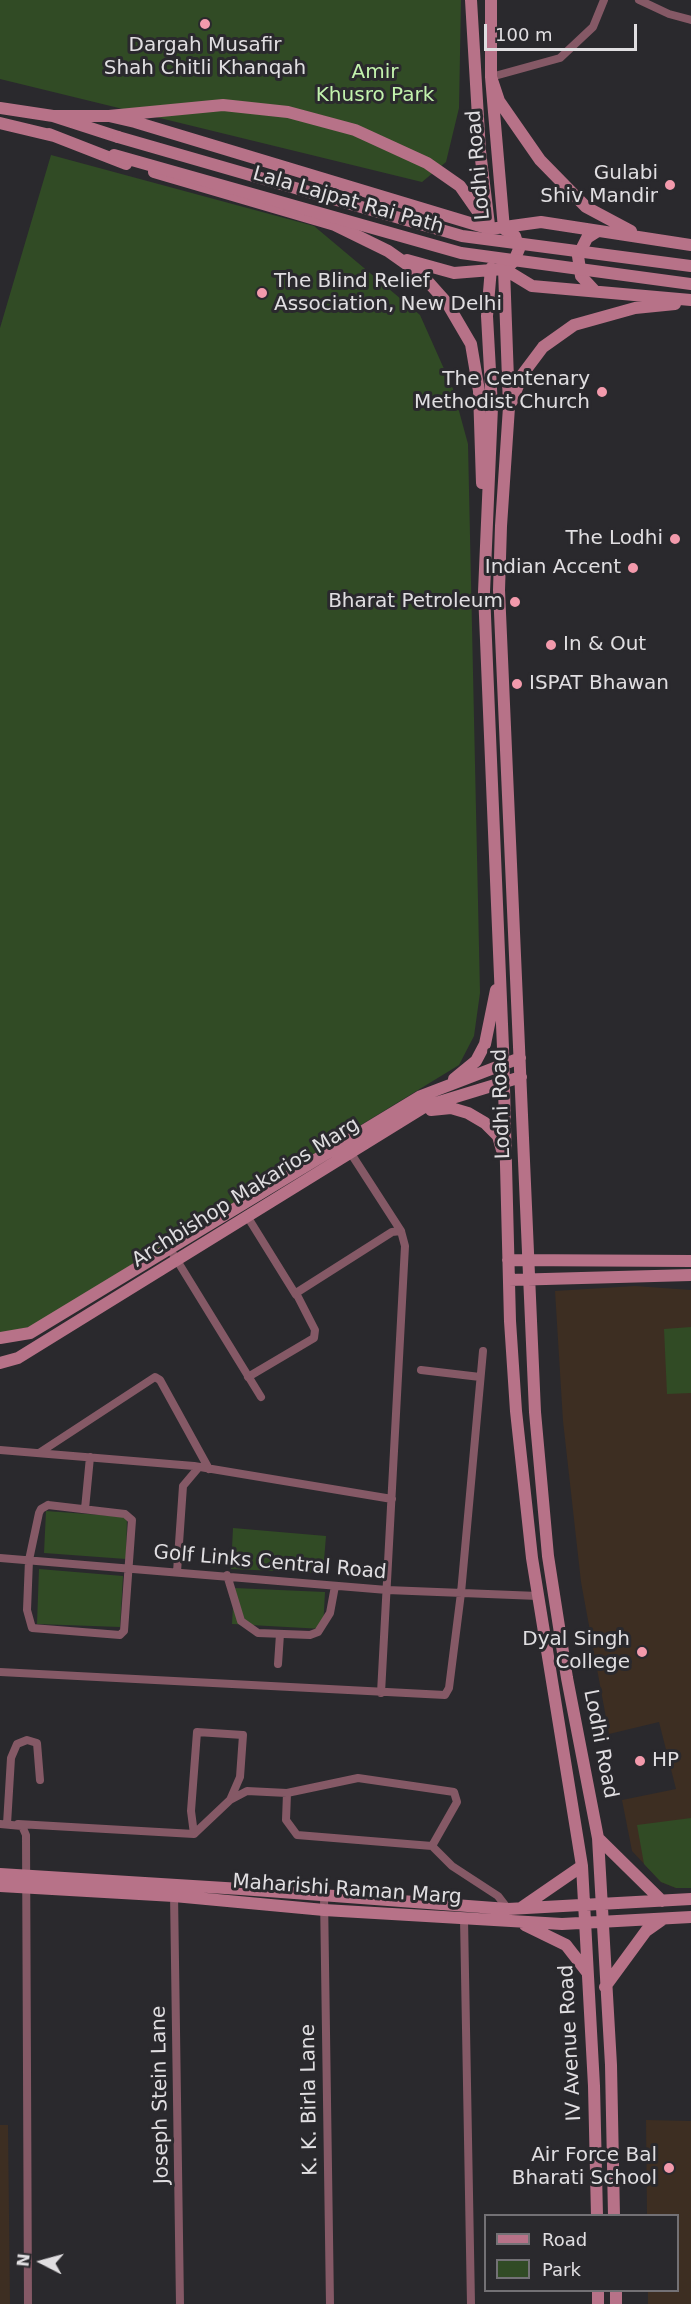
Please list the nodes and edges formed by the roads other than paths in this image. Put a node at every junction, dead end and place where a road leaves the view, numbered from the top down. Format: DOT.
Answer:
graph roads {
  1 [pos="471,0"];
  2 [pos="491,0"];
  3 [pos="604,0"];
  4 [pos="639,0"];
  5 [pos="691,20"];
  6 [pos="491,77"];
  7 [pos="0,108"];
  8 [pos="52,116"];
  9 [pos="109,116"];
  10 [pos="0,123"];
  11 [pos="49,134"];
  12 [pos="490,229"];
  13 [pos="504,229"];
  14 [pos="598,231"];
  15 [pos="660,241"];
  16 [pos="691,245"];
  17 [pos="403,259"];
  18 [pos="691,266"];
  19 [pos="497,269"];
  20 [pos="691,285"];
  21 [pos="594,290"];
  22 [pos="691,302"];
  23 [pos="509,407"];
  24 [pos="485,523"];
  25 [pos="500,974"];
  26 [pos="520,1058"];
  27 [pos="503,1064"];
  28 [pos="521,1077"];
  29 [pos="504,1083"];
  30 [pos="421,1096"];
  31 [pos="416,1112"];
  32 [pos="350,1152"];
  33 [pos="506,1160"];
  34 [pos="247,1216"];
  35 [pos="401,1231"];
  36 [pos="172,1254"];
  37 [pos="508,1260"];
  38 [pos="527,1260"];
  39 [pos="691,1262"];
  40 [pos="691,1275"];
  41 [pos="508,1280"];
  42 [pos="528,1280"];
  43 [pos="296,1295"];
  44 [pos="0,1338"];
  45 [pos="483,1350"];
  46 [pos="0,1363"];
  47 [pos="421,1370"];
  48 [pos="248,1377"];
  49 [pos="480,1377"];
  50 [pos="261,1396"];
  51 [pos="0,1450"];
  52 [pos="39,1453"];
  53 [pos="90,1458"];
  54 [pos="198,1467"];
  55 [pos="209,1469"];
  56 [pos="392,1499"];
  57 [pos="85,1509"];
  58 [pos="0,1558"];
  59 [pos="29,1560"];
  60 [pos="129,1568"];
  61 [pos="177,1572"];
  62 [pos="227,1575"];
  63 [pos="335,1586"];
  64 [pos="387,1590"];
  65 [pos="461,1593"];
  66 [pos="538,1596"];
  67 [pos="280,1634"];
  68 [pos="278,1664"];
  69 [pos="0,1672"];
  70 [pos="381,1693"];
  71 [pos="40,1780"];
  72 [pos="287,1793"];
  73 [pos="230,1800"];
  74 [pos="3,1824"];
  75 [pos="18,1824"];
  76 [pos="194,1834"];
  77 [pos="597,1838"];
  78 [pos="432,1846"];
  79 [pos="582,1866"];
  80 [pos="0,1874"];
  81 [pos="25,1882"];
  82 [pos="0,1886"];
  83 [pos="174,1890"];
  84 [pos="324,1896"];
  85 [pos="691,1899"];
  86 [pos="662,1900"];
  87 [pos="601,1904"];
  88 [pos="584,1905"];
  89 [pos="514,1909"];
  90 [pos="324,1910"];
  91 [pos="691,1917"];
  92 [pos="464,1918"];
  93 [pos="664,1918"];
  94 [pos="519,1922"];
  95 [pos="601,1922"];
  96 [pos="585,1924"];
  97 [pos="587,1972"];
  98 [pos="605,1987"];
  99 [pos="597,2214"];
  100 [pos="614,2214"];
  101 [pos="28,2304"];
  102 [pos="180,2304"];
  103 [pos="330,2304"];
  104 [pos="471,2304"];
  1 -- 12 [label="main road, Lodhi Road"];
  2 -- 6 [label="main road, Lodhi Road"];
  3 -- 6 [label="street"];
  4 -- 5 [label="street"];
  6 -- 13 [label="main road, Lodhi Road"];
  6 -- 15 [label="main road"];
  7 -- 8 [label="main road, Lala Lajpat Rai Path"];
  8 -- 9 [label="main road"];
  8 -- 18 [label="main road, Lala Lajpat Rai Path, bridge"];
  9 -- 12 [label="main road"];
  9 -- 12 [label="main road"];
  10 -- 11 [label="main road, Lala Lajpat Rai Path"];
  11 -- 17 [label="main road"];
  11 -- 20 [label="main road, Lala Lajpat Rai Path, bridge"];
  12 -- 13 [label="main road"];
  12 -- 19 [label="main road, Lodhi Road"];
  13 -- 14 [label="main road"];
  13 -- 19 [label="main road, Lodhi Road"];
  14 -- 15 [label="main road"];
  14 -- 21 [label="main road"];
  15 -- 16 [label="main road"];
  17 -- 19 [label="main road"];
  17 -- 24 [label="main road"];
  19 -- 21 [label="main road"];
  19 -- 23 [label="main road, Lodhi Road"];
  19 -- 24 [label="main road, Lodhi Road"];
  21 -- 22 [label="main road"];
  22 -- 23 [label="main road"];
  23 -- 26 [label="main road, Lodhi Road"];
  24 -- 25 [label="main road, Lodhi Road"];
  25 -- 27 [label="main road, Lodhi Road"];
  25 -- 30 [label="main road"];
  26 -- 27 [label="main road, Archbishop Makarios Marg"];
  26 -- 28 [label="main road, Lodhi Road"];
  27 -- 29 [label="main road, Lodhi Road"];
  27 -- 30 [label="main road, Archbishop Makarios Marg"];
  28 -- 29 [label="main road, Archbishop Makarios Marg"];
  28 -- 38 [label="main road, Lodhi Road"];
  29 -- 31 [label="main road, Archbishop Makarios Marg"];
  29 -- 33 [label="main road, Lodhi Road"];
  30 -- 36 [label="main road, Archbishop Makarios Marg"];
  31 -- 32 [label="main road, Archbishop Makarios Marg"];
  31 -- 33 [label="main road"];
  32 -- 34 [label="main road, Archbishop Makarios Marg"];
  32 -- 35 [label="street"];
  33 -- 37 [label="main road, Lodhi Road"];
  34 -- 36 [label="main road, Archbishop Makarios Marg"];
  34 -- 43 [label="street"];
  35 -- 43 [label="street"];
  35 -- 56 [label="street"];
  36 -- 44 [label="main road, Archbishop Makarios Marg"];
  36 -- 46 [label="main road, Archbishop Makarios Marg"];
  36 -- 48 [label="street"];
  37 -- 38 [label="main road"];
  37 -- 41 [label="main road, Lodhi Road"];
  38 -- 39 [label="main road"];
  38 -- 42 [label="main road, Lodhi Road"];
  40 -- 42 [label="main road"];
  41 -- 42 [label="main road"];
  41 -- 66 [label="main road, Lodhi Road"];
  42 -- 77 [label="main road, Lodhi Road"];
  43 -- 48 [label="street"];
  45 -- 49 [label="street"];
  47 -- 49 [label="street"];
  48 -- 50 [label="street"];
  49 -- 65 [label="street"];
  51 -- 52 [label="street"];
  52 -- 53 [label="street"];
  52 -- 55 [label="street"];
  53 -- 54 [label="street"];
  53 -- 57 [label="street"];
  54 -- 55 [label="street"];
  54 -- 61 [label="street"];
  55 -- 56 [label="street"];
  56 -- 64 [label="street"];
  57 -- 59 [label="street"];
  57 -- 60 [label="street"];
  58 -- 59 [label="street, Golf Links Central Road"];
  59 -- 60 [label="street, Golf Links Central Road"];
  59 -- 60 [label="street"];
  60 -- 61 [label="street, Golf Links Central Road"];
  61 -- 62 [label="street, Golf Links Central Road"];
  62 -- 63 [label="street, Golf Links Central Road"];
  62 -- 67 [label="street"];
  63 -- 64 [label="street, Golf Links Central Road"];
  63 -- 67 [label="street"];
  64 -- 65 [label="street, Golf Links Central Road"];
  64 -- 70 [label="street"];
  65 -- 66 [label="street, Golf Links Central Road"];
  65 -- 70 [label="street"];
  66 -- 79 [label="main road, Lodhi Road"];
  67 -- 68 [label="street"];
  69 -- 70 [label="street"];
  71 -- 74 [label="street"];
  72 -- 73 [label="street"];
  72 -- 78 [label="street"];
  72 -- 78 [label="street"];
  73 -- 76 [label="street"];
  73 -- 76 [label="street"];
  74 -- 75 [label="street"];
  75 -- 76 [label="street"];
  75 -- 81 [label="street"];
  77 -- 86 [label="main road"];
  77 -- 87 [label="main road, Lodhi Road"];
  78 -- 89 [label="street"];
  79 -- 88 [label="main road, Lodhi Road"];
  79 -- 89 [label="main road"];
  80 -- 81 [label="main road, Maharishi Raman Marg"];
  81 -- 82 [label="main road, Maharishi Raman Marg"];
  81 -- 83 [label="main road, Maharishi Raman Marg"];
  81 -- 101 [label="street"];
  83 -- 84 [label="main road, Maharishi Raman Marg"];
  83 -- 90 [label="main road, Maharishi Raman Marg"];
  83 -- 102 [label="street, Joseph Stein Lane"];
  84 -- 89 [label="main road, Maharishi Raman Marg"];
  84 -- 90 [label="street, K. K. Birla Lane"];
  85 -- 86 [label="main road, Maharishi Raman Marg"];
  86 -- 87 [label="main road, Maharishi Raman Marg"];
  87 -- 88 [label="main road, Maharishi Raman Marg"];
  87 -- 95 [label="main road, Lodhi Road"];
  88 -- 89 [label="main road, Maharishi Raman Marg"];
  88 -- 96 [label="main road, IV Avenue Road"];
  90 -- 92 [label="main road, Maharishi Raman Marg"];
  90 -- 103 [label="street, K. K. Birla Lane"];
  91 -- 93 [label="main road, Maharishi Raman Marg"];
  92 -- 94 [label="main road, Maharishi Raman Marg"];
  92 -- 104 [label="street"];
  93 -- 95 [label="main road, Maharishi Raman Marg"];
  93 -- 98 [label="main road"];
  94 -- 96 [label="main road, Maharishi Raman Marg"];
  94 -- 97 [label="main road"];
  95 -- 96 [label="main road, Maharishi Raman Marg"];
  95 -- 98 [label="main road, Lodhi Road"];
  96 -- 97 [label="main road, IV Avenue Road"];
  97 -- 99 [label="main road, IV Avenue Road"];
  98 -- 100 [label="main road, Lodhi Road"];
}
